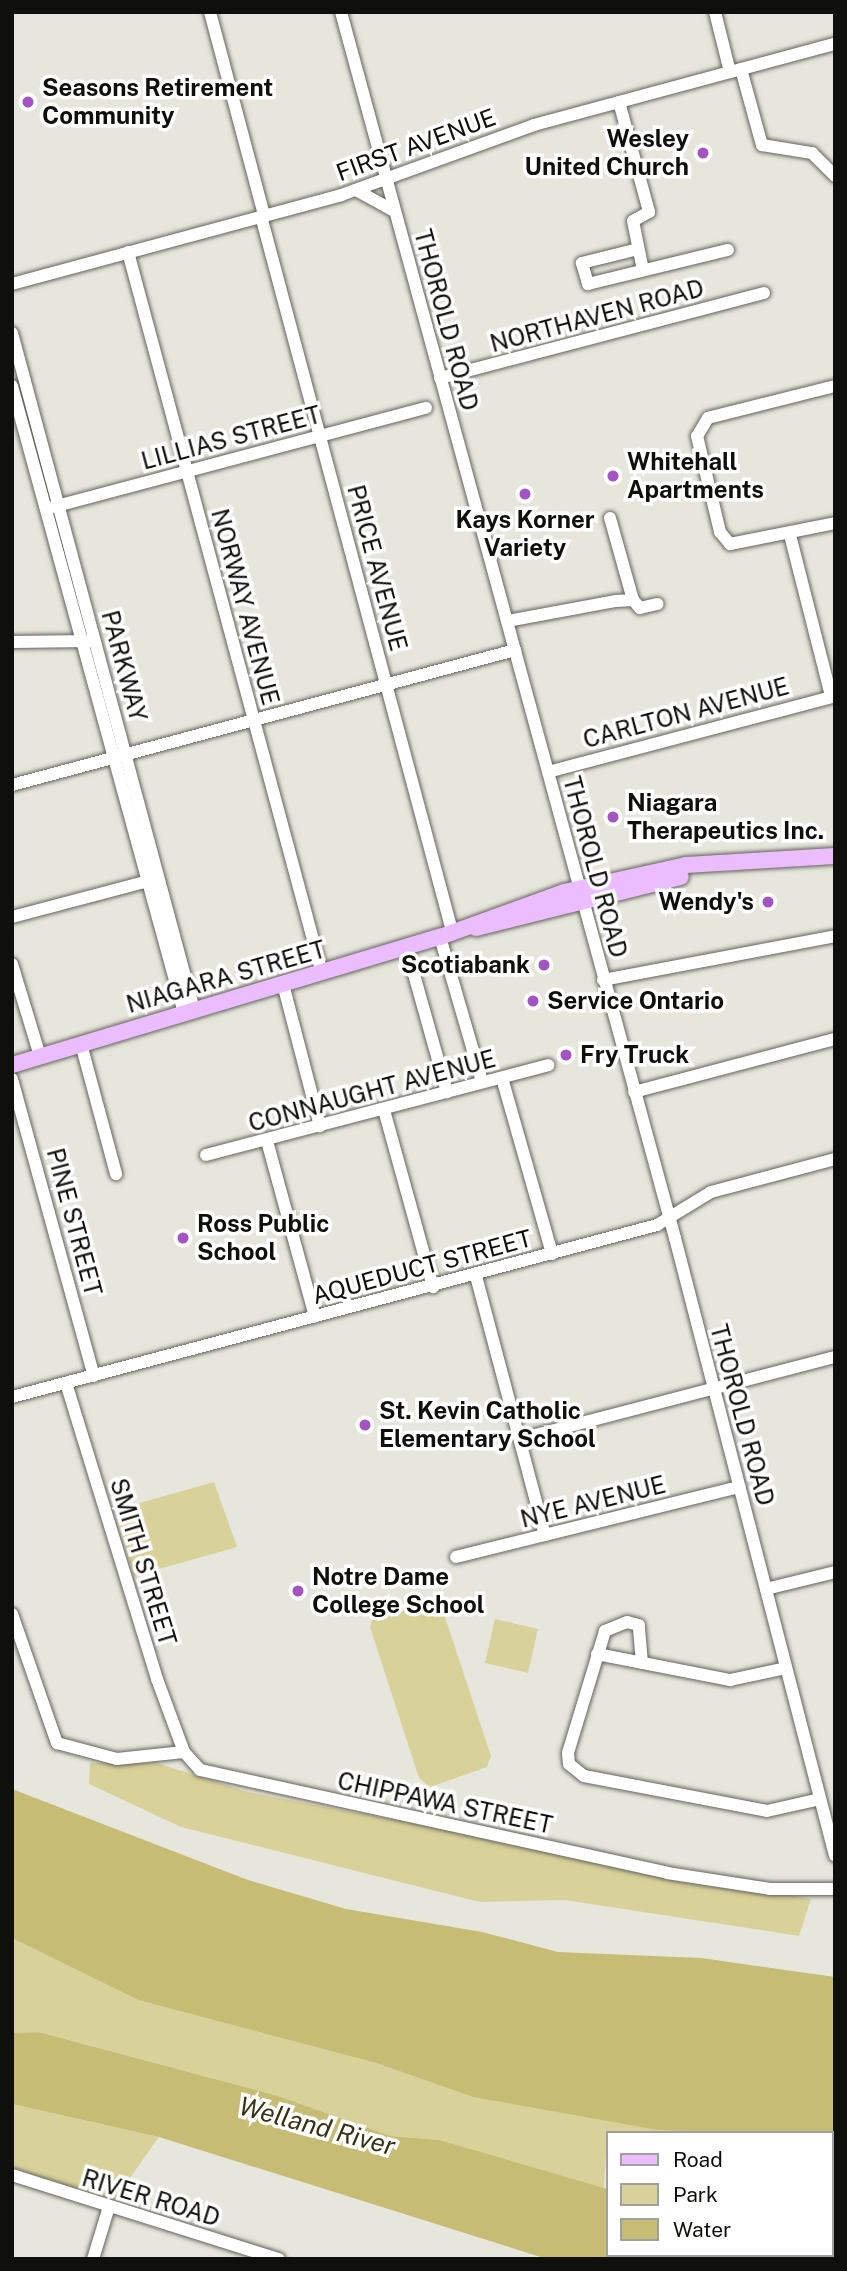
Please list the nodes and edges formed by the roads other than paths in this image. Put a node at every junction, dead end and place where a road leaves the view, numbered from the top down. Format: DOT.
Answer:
graph roads {
  1 [pos="210,12"];
  2 [pos="341,12"];
  3 [pos="715,12"];
  4 [pos="835,44"];
  5 [pos="736,71"];
  6 [pos="619,102"];
  7 [pos="835,176"];
  8 [pos="386,178"];
  9 [pos="356,190"];
  10 [pos="394,211"];
  11 [pos="263,216"];
  12 [pos="638,249"];
  13 [pos="728,250"];
  14 [pos="128,253"];
  15 [pos="643,270"];
  16 [pos="12,284"];
  17 [pos="764,293"];
  18 [pos="12,333"];
  19 [pos="440,378"];
  20 [pos="12,386"];
  21 [pos="835,386"];
  22 [pos="31,401"];
  23 [pos="17,405"];
  24 [pos="426,408"];
  25 [pos="320,437"];
  26 [pos="187,472"];
  27 [pos="52,508"];
  28 [pos="610,517"];
  29 [pos="835,523"];
  30 [pos="790,534"];
  31 [pos="633,600"];
  32 [pos="658,604"];
  33 [pos="507,621"];
  34 [pos="95,640"];
  35 [pos="12,642"];
  36 [pos="81,643"];
  37 [pos="515,650"];
  38 [pos="386,685"];
  39 [pos="833,696"];
  40 [pos="254,720"];
  41 [pos="120,757"];
  42 [pos="548,772"];
  43 [pos="12,785"];
  44 [pos="835,856"];
  45 [pos="159,878"];
  46 [pos="146,882"];
  47 [pos="581,895"];
  48 [pos="12,917"];
  49 [pos="446,934"];
  50 [pos="835,936"];
  51 [pos="406,946"];
  52 [pos="12,964"];
  53 [pos="322,973"];
  54 [pos="604,980"];
  55 [pos="283,984"];
  56 [pos="189,1011"];
  57 [pos="835,1039"];
  58 [pos="81,1044"];
  59 [pos="40,1056"];
  60 [pos="12,1065"];
  61 [pos="548,1065"];
  62 [pos="502,1078"];
  63 [pos="12,1079"];
  64 [pos="482,1083"];
  65 [pos="447,1092"];
  66 [pos="634,1093"];
  67 [pos="384,1110"];
  68 [pos="320,1126"];
  69 [pos="267,1141"];
  70 [pos="206,1155"];
  71 [pos="835,1159"];
  72 [pos="116,1174"];
  73 [pos="669,1217"];
  74 [pos="552,1254"];
  75 [pos="476,1276"];
  76 [pos="433,1287"];
  77 [pos="315,1317"];
  78 [pos="835,1357"];
  79 [pos="94,1376"];
  80 [pos="66,1382"];
  81 [pos="713,1389"];
  82 [pos="12,1397"];
  83 [pos="520,1439"];
  84 [pos="739,1487"];
  85 [pos="545,1535"];
  86 [pos="456,1557"];
  87 [pos="835,1572"];
  88 [pos="766,1589"];
  89 [pos="12,1614"];
  90 [pos="597,1654"];
  91 [pos="642,1663"];
  92 [pos="786,1668"];
  93 [pos="184,1752"];
  94 [pos="826,1805"];
  95 [pos="835,1856"];
  96 [pos="835,1889"];
  97 [pos="12,2175"];
  98 [pos="107,2210"];
  99 [pos="250,2254"];
  100 [pos="93,2259"];
  101 [pos="279,2259"];
  1 -- 11 [label="street, PRICE AVENUE"];
  2 -- 8 [label="street, THOROLD ROAD"];
  3 -- 5 [label="street"];
  4 -- 5 [label="street, FIRST AVENUE"];
  5 -- 6 [label="street, FIRST AVENUE"];
  5 -- 7 [label="street"];
  6 -- 8 [label="street, FIRST AVENUE"];
  6 -- 12 [label="street"];
  8 -- 9 [label="street, FIRST AVENUE"];
  8 -- 10 [label="street, THOROLD ROAD"];
  9 -- 10 [label="street"];
  9 -- 11 [label="street, FIRST AVENUE"];
  10 -- 19 [label="street, THOROLD ROAD"];
  11 -- 14 [label="street, FIRST AVENUE"];
  11 -- 25 [label="street, PRICE AVENUE"];
  12 -- 15 [label="street"];
  12 -- 15 [label="street"];
  13 -- 15 [label="street"];
  14 -- 16 [label="street, FIRST AVENUE"];
  14 -- 26 [label="street, NORWAY AVENUE"];
  17 -- 19 [label="street, NORTHAVEN ROAD"];
  18 -- 22 [label="street, PARKWAY"];
  19 -- 33 [label="street, THOROLD ROAD"];
  20 -- 23 [label="street, PARKWAY"];
  21 -- 30 [label="street"];
  22 -- 23 [label="street"];
  22 -- 27 [label="street, PARKWAY"];
  23 -- 27 [label="street, PARKWAY"];
  24 -- 25 [label="street, LILLIAS STREET"];
  25 -- 26 [label="street, LILLIAS STREET"];
  25 -- 38 [label="street, PRICE AVENUE"];
  26 -- 27 [label="street, LILLIAS STREET"];
  26 -- 40 [label="street, NORWAY AVENUE"];
  27 -- 34 [label="street, PARKWAY"];
  27 -- 36 [label="street, PARKWAY"];
  28 -- 31 [label="street"];
  29 -- 30 [label="street"];
  30 -- 39 [label="street"];
  31 -- 32 [label="street"];
  31 -- 33 [label="street"];
  33 -- 37 [label="street, THOROLD ROAD"];
  34 -- 36 [label="street"];
  34 -- 41 [label="street, PARKWAY"];
  35 -- 36 [label="street"];
  36 -- 41 [label="street, PARKWAY"];
  37 -- 38 [label="street"];
  37 -- 42 [label="street, THOROLD ROAD"];
  38 -- 40 [label="street"];
  38 -- 49 [label="street, PRICE AVENUE"];
  39 -- 42 [label="street, CARLTON AVENUE"];
  40 -- 41 [label="street"];
  40 -- 53 [label="street, NORWAY AVENUE"];
  41 -- 43 [label="street"];
  41 -- 45 [label="street, PARKWAY"];
  41 -- 46 [label="street, PARKWAY"];
  42 -- 47 [label="street, THOROLD ROAD"];
  44 -- 47 [label="main road, NIAGARA STREET"];
  45 -- 46 [label="street"];
  45 -- 56 [label="street, PARKWAY"];
  46 -- 48 [label="street"];
  46 -- 56 [label="street, PARKWAY"];
  47 -- 49 [label="main road, NIAGARA STREET"];
  47 -- 54 [label="street, THOROLD ROAD"];
  49 -- 51 [label="main road, NIAGARA STREET"];
  49 -- 64 [label="street, PRICE AVENUE"];
  50 -- 54 [label="street"];
  51 -- 53 [label="main road, NIAGARA STREET"];
  51 -- 65 [label="street"];
  52 -- 59 [label="street"];
  53 -- 55 [label="main road, NIAGARA STREET"];
  54 -- 66 [label="street, THOROLD ROAD"];
  55 -- 56 [label="main road, NIAGARA STREET"];
  55 -- 68 [label="street"];
  56 -- 58 [label="main road, NIAGARA STREET"];
  57 -- 66 [label="street"];
  58 -- 59 [label="main road, NIAGARA STREET"];
  58 -- 72 [label="street"];
  59 -- 60 [label="main road, NIAGARA STREET"];
  61 -- 62 [label="street, CONNAUGHT AVENUE"];
  62 -- 64 [label="street, CONNAUGHT AVENUE"];
  62 -- 74 [label="street"];
  63 -- 79 [label="street, PINE STREET"];
  64 -- 65 [label="street, CONNAUGHT AVENUE"];
  65 -- 67 [label="street, CONNAUGHT AVENUE"];
  66 -- 73 [label="street, THOROLD ROAD"];
  67 -- 68 [label="street, CONNAUGHT AVENUE"];
  67 -- 76 [label="street"];
  68 -- 69 [label="street, CONNAUGHT AVENUE"];
  69 -- 70 [label="street, CONNAUGHT AVENUE"];
  69 -- 77 [label="street"];
  71 -- 73 [label="street, AQUEDUCT STREET"];
  73 -- 74 [label="street, AQUEDUCT STREET"];
  73 -- 81 [label="street, THOROLD ROAD"];
  74 -- 75 [label="street, AQUEDUCT STREET"];
  75 -- 76 [label="street, AQUEDUCT STREET"];
  75 -- 83 [label="street"];
  76 -- 77 [label="street, AQUEDUCT STREET"];
  77 -- 79 [label="street, AQUEDUCT STREET"];
  78 -- 81 [label="street"];
  79 -- 80 [label="street, AQUEDUCT STREET"];
  80 -- 82 [label="street, AQUEDUCT STREET"];
  80 -- 93 [label="street, SMITH STREET"];
  81 -- 83 [label="street"];
  81 -- 84 [label="street, THOROLD ROAD"];
  83 -- 85 [label="street"];
  84 -- 85 [label="street, NYE AVENUE"];
  84 -- 88 [label="street, THOROLD ROAD"];
  85 -- 86 [label="street, NYE AVENUE"];
  87 -- 88 [label="street"];
  88 -- 92 [label="street, THOROLD ROAD"];
  89 -- 93 [label="street"];
  90 -- 91 [label="street"];
  90 -- 91 [label="street"];
  90 -- 94 [label="street"];
  91 -- 92 [label="street"];
  92 -- 94 [label="street, THOROLD ROAD"];
  93 -- 96 [label="street, CHIPPAWA STREET"];
  94 -- 95 [label="street, THOROLD ROAD"];
  97 -- 98 [label="street, RIVER ROAD"];
  98 -- 99 [label="street, RIVER ROAD"];
  98 -- 100 [label="street"];
  99 -- 101 [label="street, RIVER ROAD"];
}
